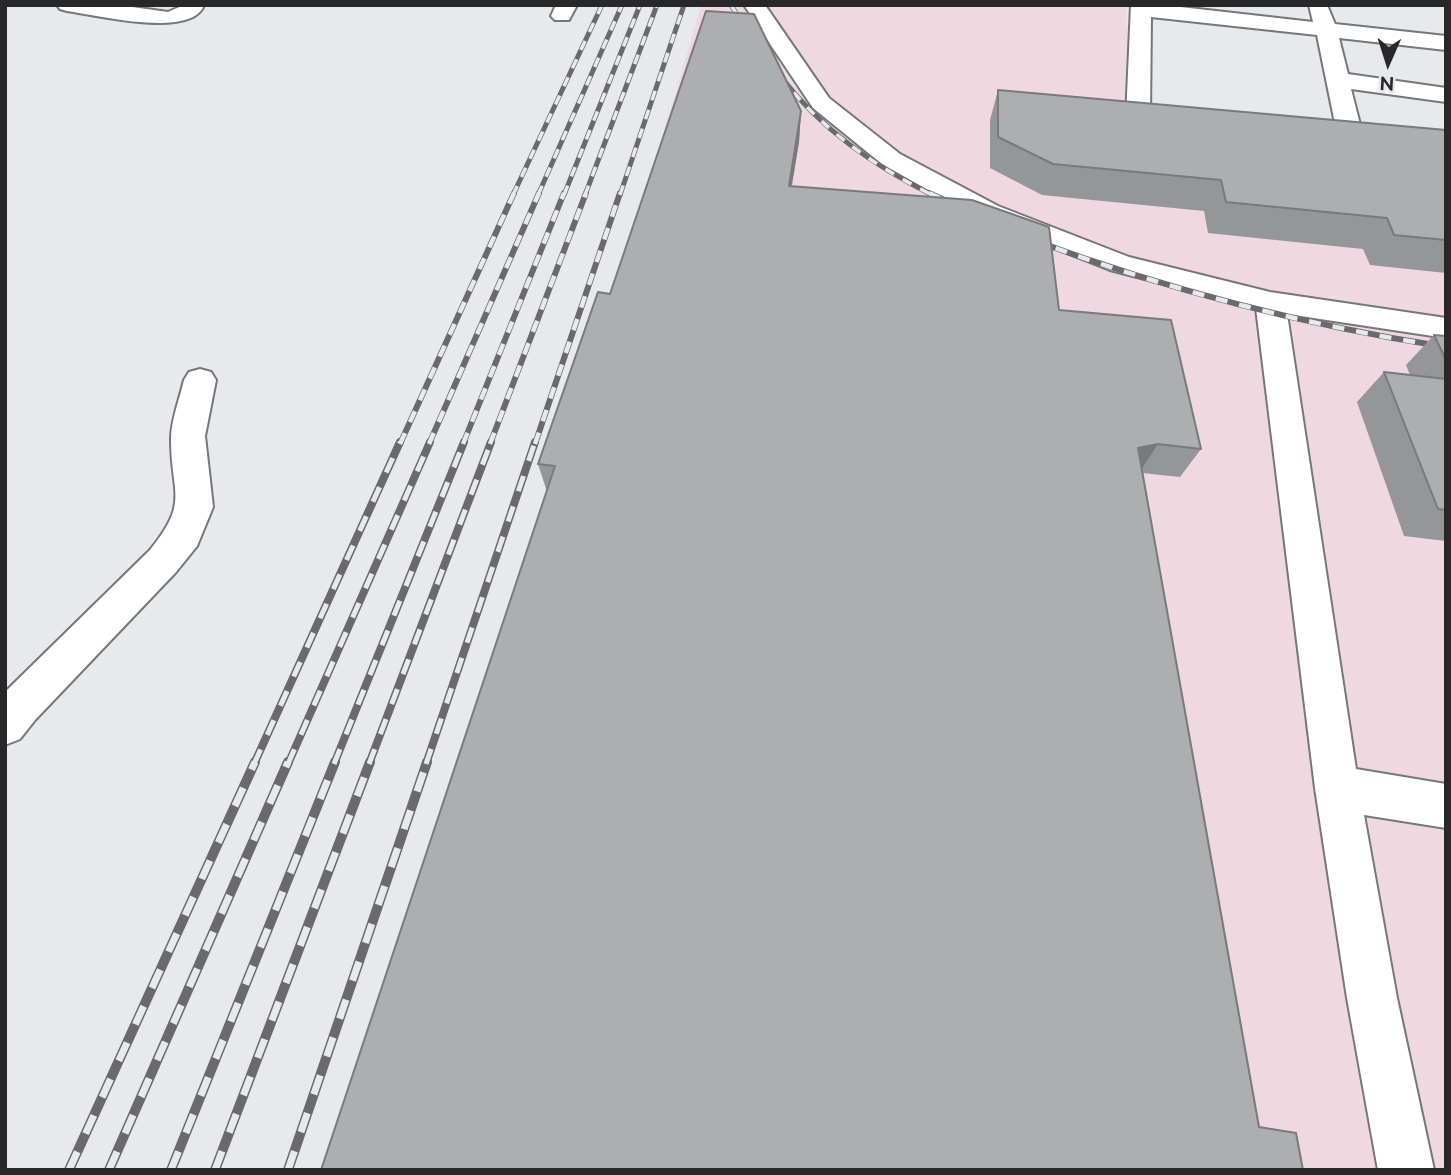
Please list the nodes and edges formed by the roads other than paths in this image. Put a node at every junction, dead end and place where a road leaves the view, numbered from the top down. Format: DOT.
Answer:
graph roads {
  1 [pos="67,5"];
  2 [pos="194,5"];
  3 [pos="754,5"];
  4 [pos="1318,5"];
  5 [pos="1141,7"];
  6 [pos="1326,28"];
  7 [pos="1446,43"];
  8 [pos="1338,80"];
  9 [pos="1446,95"];
  10 [pos="1192,130"];
  11 [pos="1326,145"];
  12 [pos="1353,148"];
  13 [pos="1379,150"];
  14 [pos="1270,302"];
  15 [pos="1446,328"];
  16 [pos="200,380"];
  17 [pos="5,725"];
  18 [pos="1337,788"];
  19 [pos="1446,806"];
  20 [pos="1406,1170"];
  1 -- 2 [label="street"];
  3 -- 14 [label="street"];
  4 -- 6 [label="street"];
  5 -- 6 [label="street"];
  5 -- 10 [label="street"];
  6 -- 7 [label="street"];
  6 -- 8 [label="street"];
  8 -- 9 [label="street"];
  8 -- 12 [label="street"];
  11 -- 12 [label="street"];
  12 -- 13 [label="street"];
  14 -- 15 [label="street"];
  14 -- 18 [label="street"];
  16 -- 17 [label="street"];
  18 -- 19 [label="street"];
  18 -- 20 [label="street"];
}
